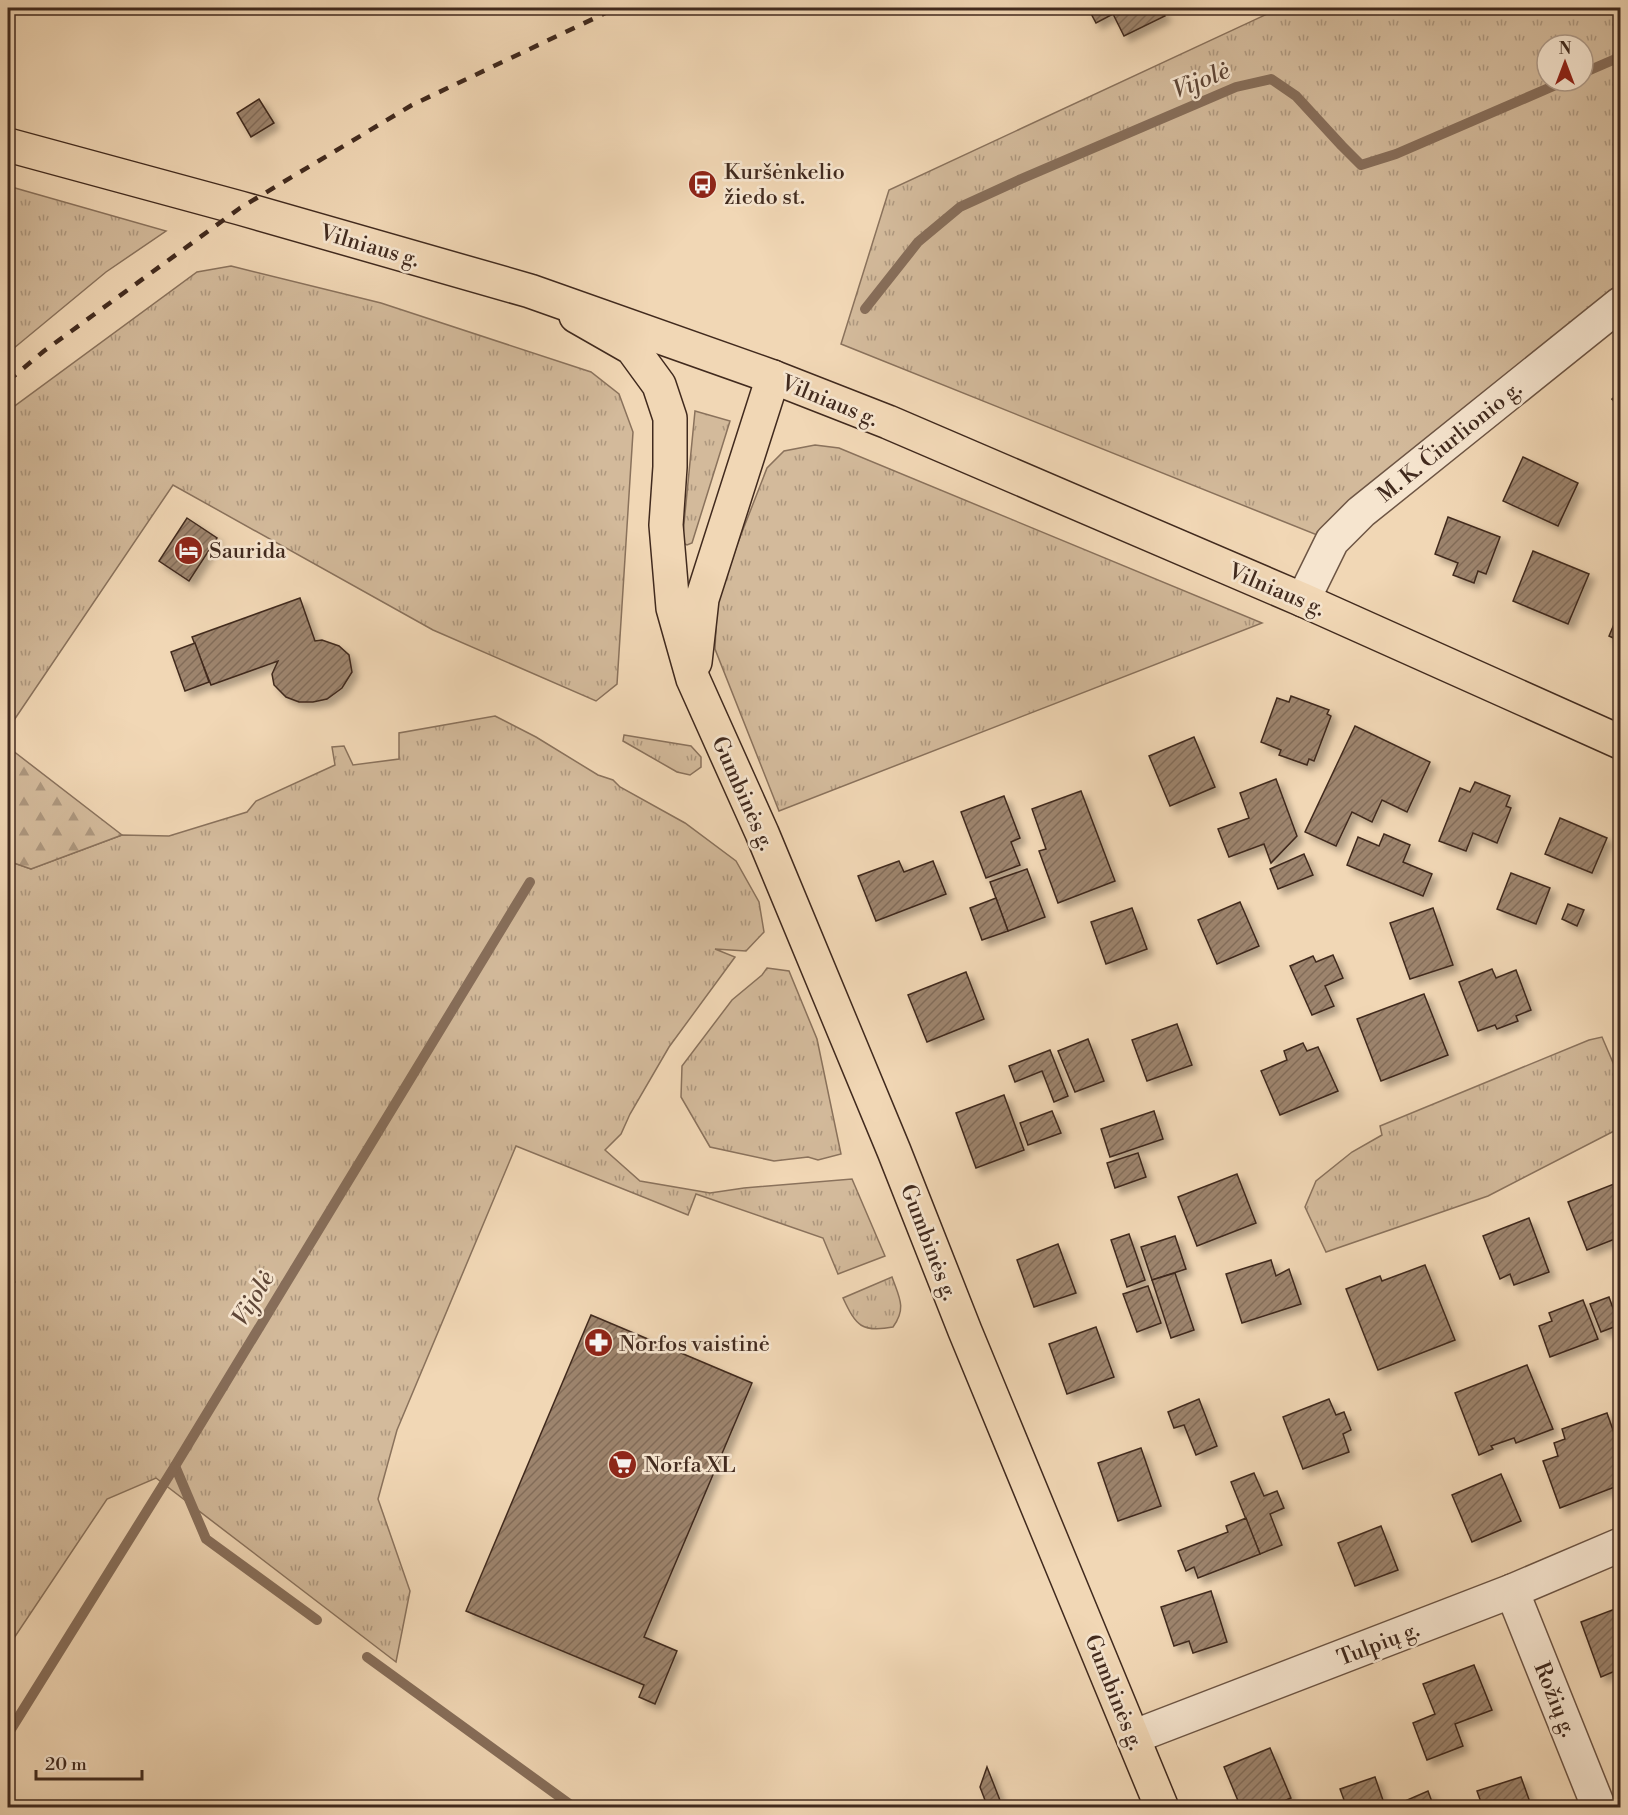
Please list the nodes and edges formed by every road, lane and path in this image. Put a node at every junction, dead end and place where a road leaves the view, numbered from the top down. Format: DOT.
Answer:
graph roads {
  1 [pos="8,145"];
  2 [pos="530,291"];
  3 [pos="1620,304"];
  4 [pos="773,377"];
  5 [pos="1303,600"];
  6 [pos="693,679"];
  7 [pos="1620,742"];
  8 [pos="1620,1545"];
  9 [pos="1512,1591"];
  10 [pos="1133,1737"];
  11 [pos="1162,1808"];
  12 [pos="1599,1808"];
  1 -- 2 [label="main road, Vilniaus g."];
  2 -- 4 [label="main road, Vilniaus g."];
  2 -- 6 [label="main road, Gumbinės g."];
  3 -- 5 [label="street, M. K. Čiurlionio g."];
  4 -- 5 [label="main road, Vilniaus g."];
  4 -- 6 [label="main road"];
  5 -- 7 [label="main road, Vilniaus g."];
  6 -- 10 [label="main road, Gumbinės g."];
  8 -- 9 [label="street, Tulpių g."];
  9 -- 10 [label="street, Tulpių g."];
  9 -- 12 [label="street, Rožių g."];
  10 -- 11 [label="main road, Gumbinės g."];
}
